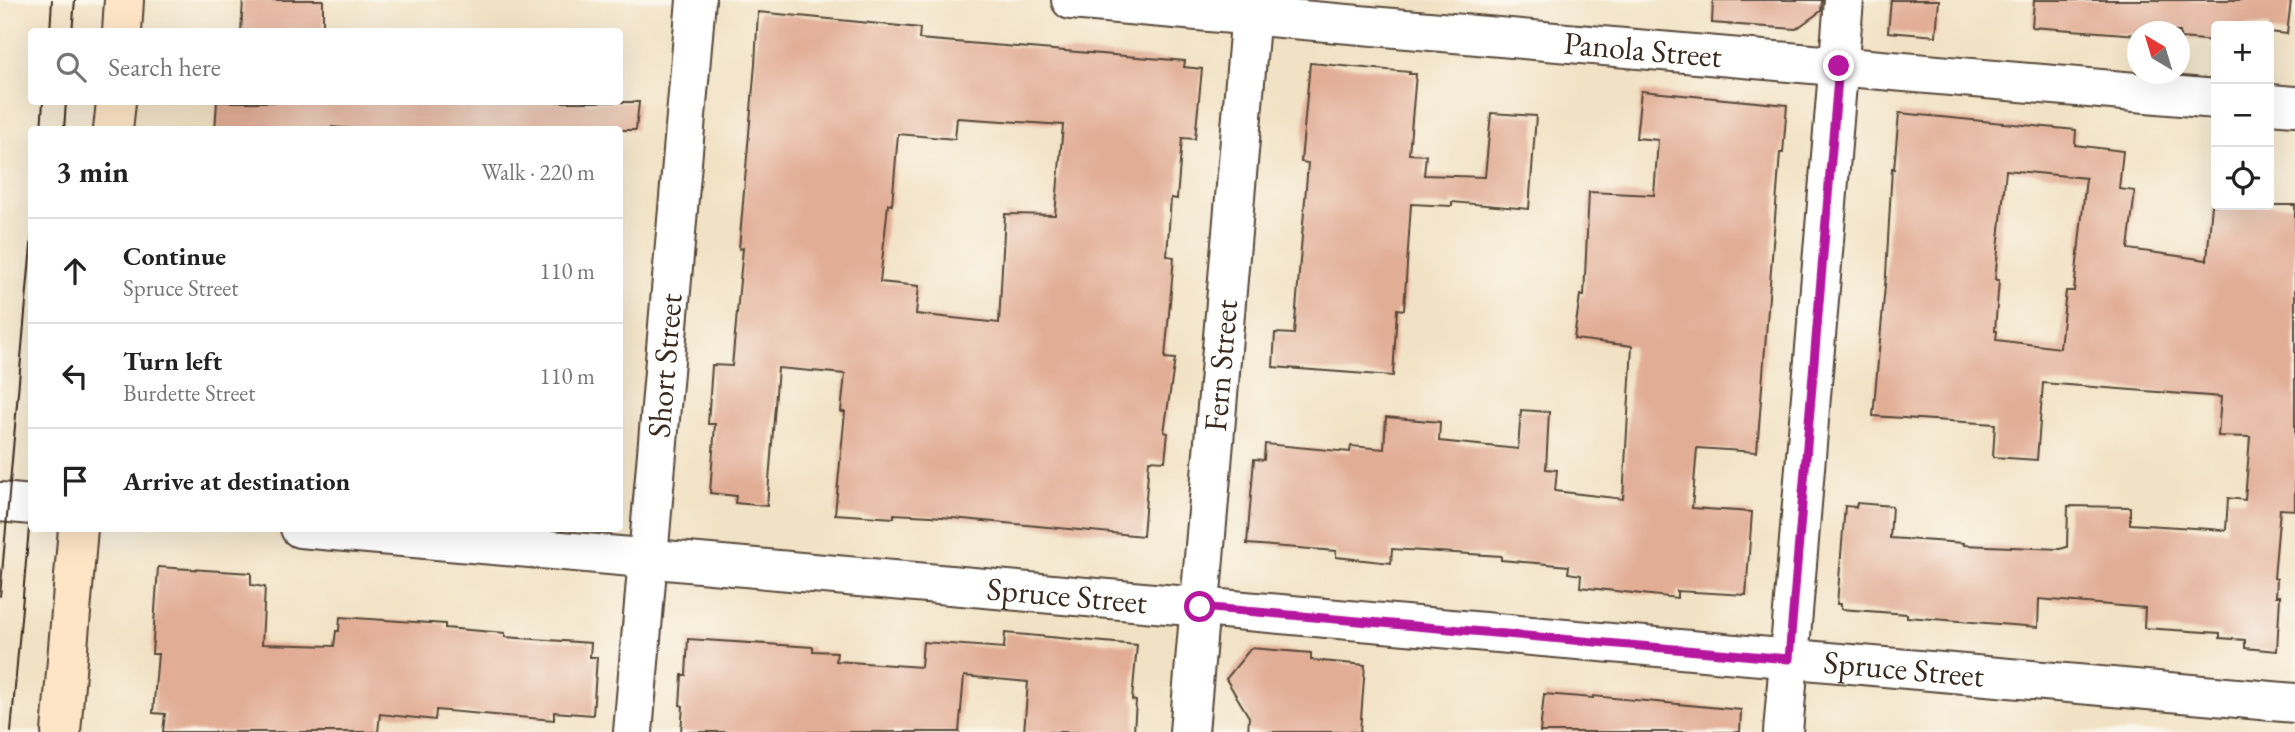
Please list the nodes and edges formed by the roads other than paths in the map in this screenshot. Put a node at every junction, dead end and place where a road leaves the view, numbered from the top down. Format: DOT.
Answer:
graph roads {
  1 [pos="124,0"];
  2 [pos="696,0"];
  3 [pos="1071,0"];
  4 [pos="1844,0"];
  5 [pos="1252,8"];
  6 [pos="122,28"];
  7 [pos="1839,66"];
  8 [pos="2211,99"];
  9 [pos="2274,104"];
  10 [pos="116,105"];
  11 [pos="2295,106"];
  12 [pos="113,126"];
  13 [pos="0,502"];
  14 [pos="28,505"];
  15 [pos="78,532"];
  16 [pos="345,532"];
  17 [pos="648,559"];
  18 [pos="1200,607"];
  19 [pos="1789,659"];
  20 [pos="2295,703"];
  21 [pos="61,732"];
  22 [pos="633,732"];
  23 [pos="1189,732"];
  24 [pos="1783,732"];
  1 -- 6 [label="main road"];
  2 -- 17 [label="street, Short Street"];
  3 -- 5 [label="street, Panola Street"];
  4 -- 7 [label="street"];
  5 -- 7 [label="street, Panola Street"];
  5 -- 18 [label="street, Fern Street"];
  7 -- 8 [label="street, Panola Street"];
  7 -- 19 [label="street"];
  9 -- 11 [label="street"];
  10 -- 12 [label="main road"];
  13 -- 14 [label="street"];
  15 -- 21 [label="main road"];
  16 -- 17 [label="street, Spruce Street"];
  17 -- 18 [label="street, Spruce Street"];
  17 -- 22 [label="street, Short Street"];
  18 -- 19 [label="street, Spruce Street"];
  18 -- 23 [label="street, Fern Street"];
  19 -- 20 [label="street, Spruce Street"];
  19 -- 24 [label="street"];
}
